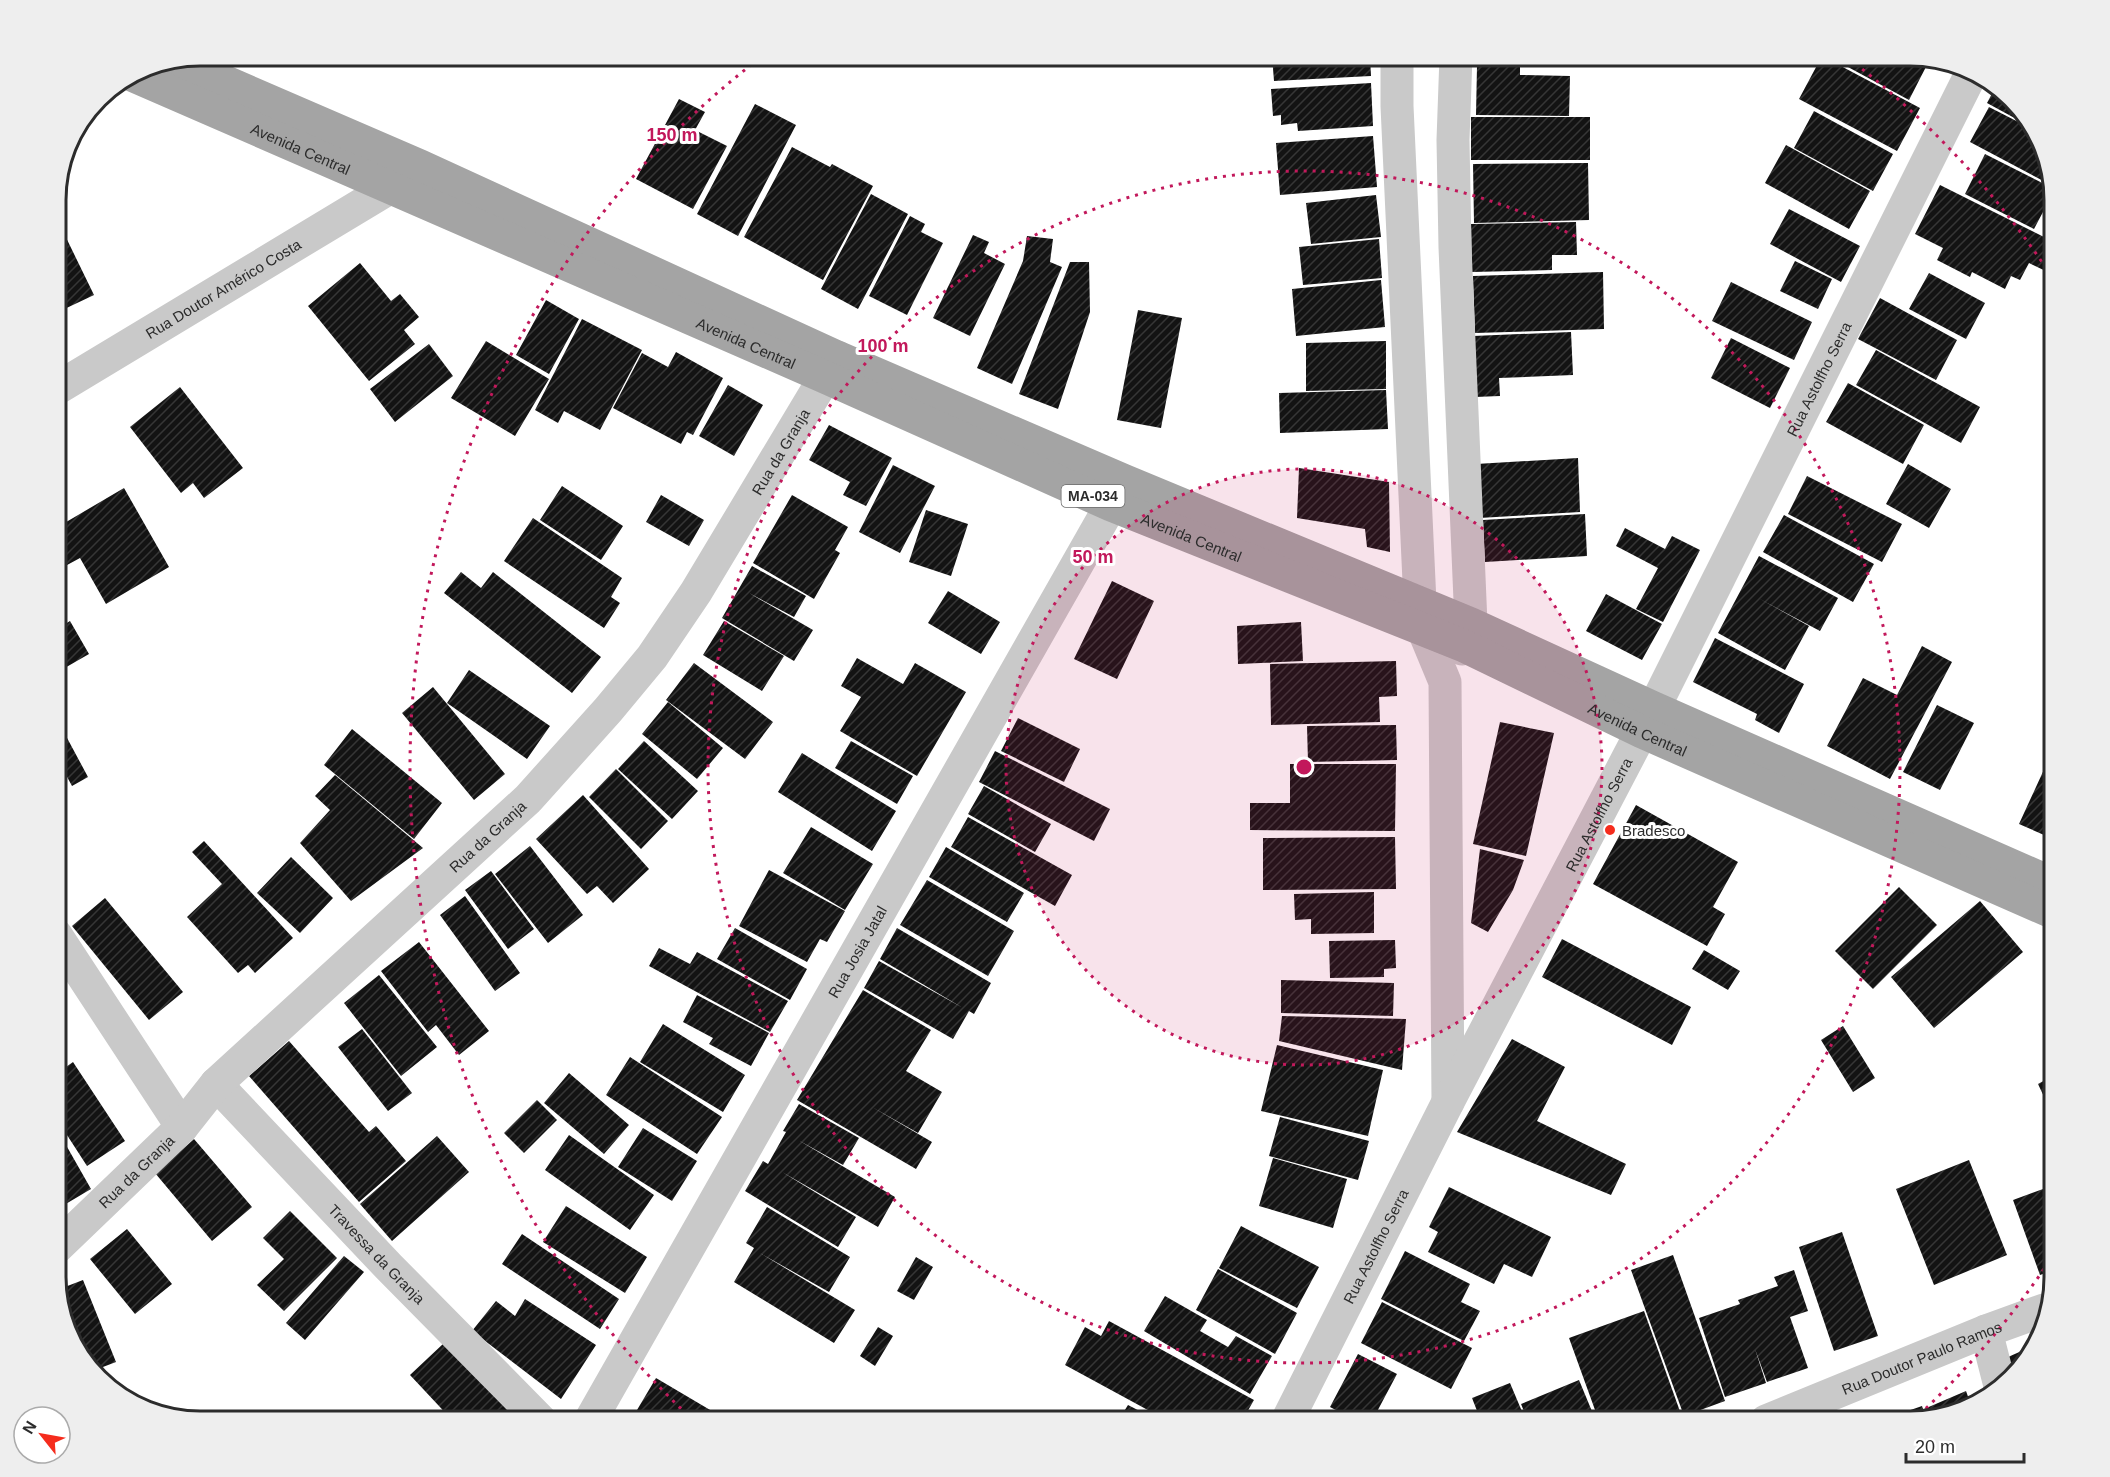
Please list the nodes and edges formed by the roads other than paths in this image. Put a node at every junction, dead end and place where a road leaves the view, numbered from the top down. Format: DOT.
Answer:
graph roads {
  1 [pos="1396,66"];
  2 [pos="1456,66"];
  3 [pos="190,67"];
  4 [pos="142,79"];
  5 [pos="1968,80"];
  6 [pos="391,188"];
  7 [pos="831,367"];
  8 [pos="66,383"];
  9 [pos="1118,493"];
  10 [pos="1422,616"];
  11 [pos="1468,635"];
  12 [pos="1445,682"];
  13 [pos="1648,720"];
  14 [pos="2044,880"];
  15 [pos="2044,908"];
  16 [pos="66,950"];
  17 [pos="216,1084"];
  18 [pos="1448,1102"];
  19 [pos="182,1126"];
  20 [pos="66,1238"];
  21 [pos="2039,1312"];
  22 [pos="1986,1330"];
  23 [pos="1998,1378"];
  24 [pos="530,1411"];
  25 [pos="596,1411"];
  26 [pos="1293,1411"];
  27 [pos="1792,1411"];
  1 -- 10 [label="street"];
  2 -- 11 [label="street"];
  3 -- 7 [label="main road, Avenida Central / MA-034"];
  4 -- 6 [label="main road, Avenida Central / MA-034"];
  5 -- 13 [label="street, Rua Astolfho Serra"];
  6 -- 7 [label="main road, Avenida Central / MA-034"];
  6 -- 8 [label="street, Rua Doutor Américo Costa"];
  7 -- 9 [label="main road, Avenida Central / MA-034"];
  7 -- 17 [label="street, Rua da Granja"];
  9 -- 10 [label="main road, Avenida Central / MA-034"];
  9 -- 25 [label="street, Rua Josia Jatal"];
  10 -- 11 [label="main road, Avenida Central / MA-034"];
  10 -- 12 [label="street"];
  11 -- 12 [label="street"];
  11 -- 13 [label="main road, Avenida Central / MA-034"];
  12 -- 18 [label="street"];
  13 -- 14 [label="main road, Avenida Central / MA-034"];
  13 -- 15 [label="main road, Avenida Central / MA-034"];
  13 -- 18 [label="street, Rua Astolfho Serra"];
  16 -- 19 [label="street"];
  17 -- 19 [label="street, Rua da Granja"];
  17 -- 24 [label="street, Travessa da Granja"];
  18 -- 26 [label="street, Rua Astolfho Serra"];
  19 -- 20 [label="street, Rua da Granja"];
  21 -- 22 [label="street, Rua Doutor Paulo Ramos"];
  22 -- 23 [label="street"];
  22 -- 27 [label="street, Rua Doutor Paulo Ramos"];
}
